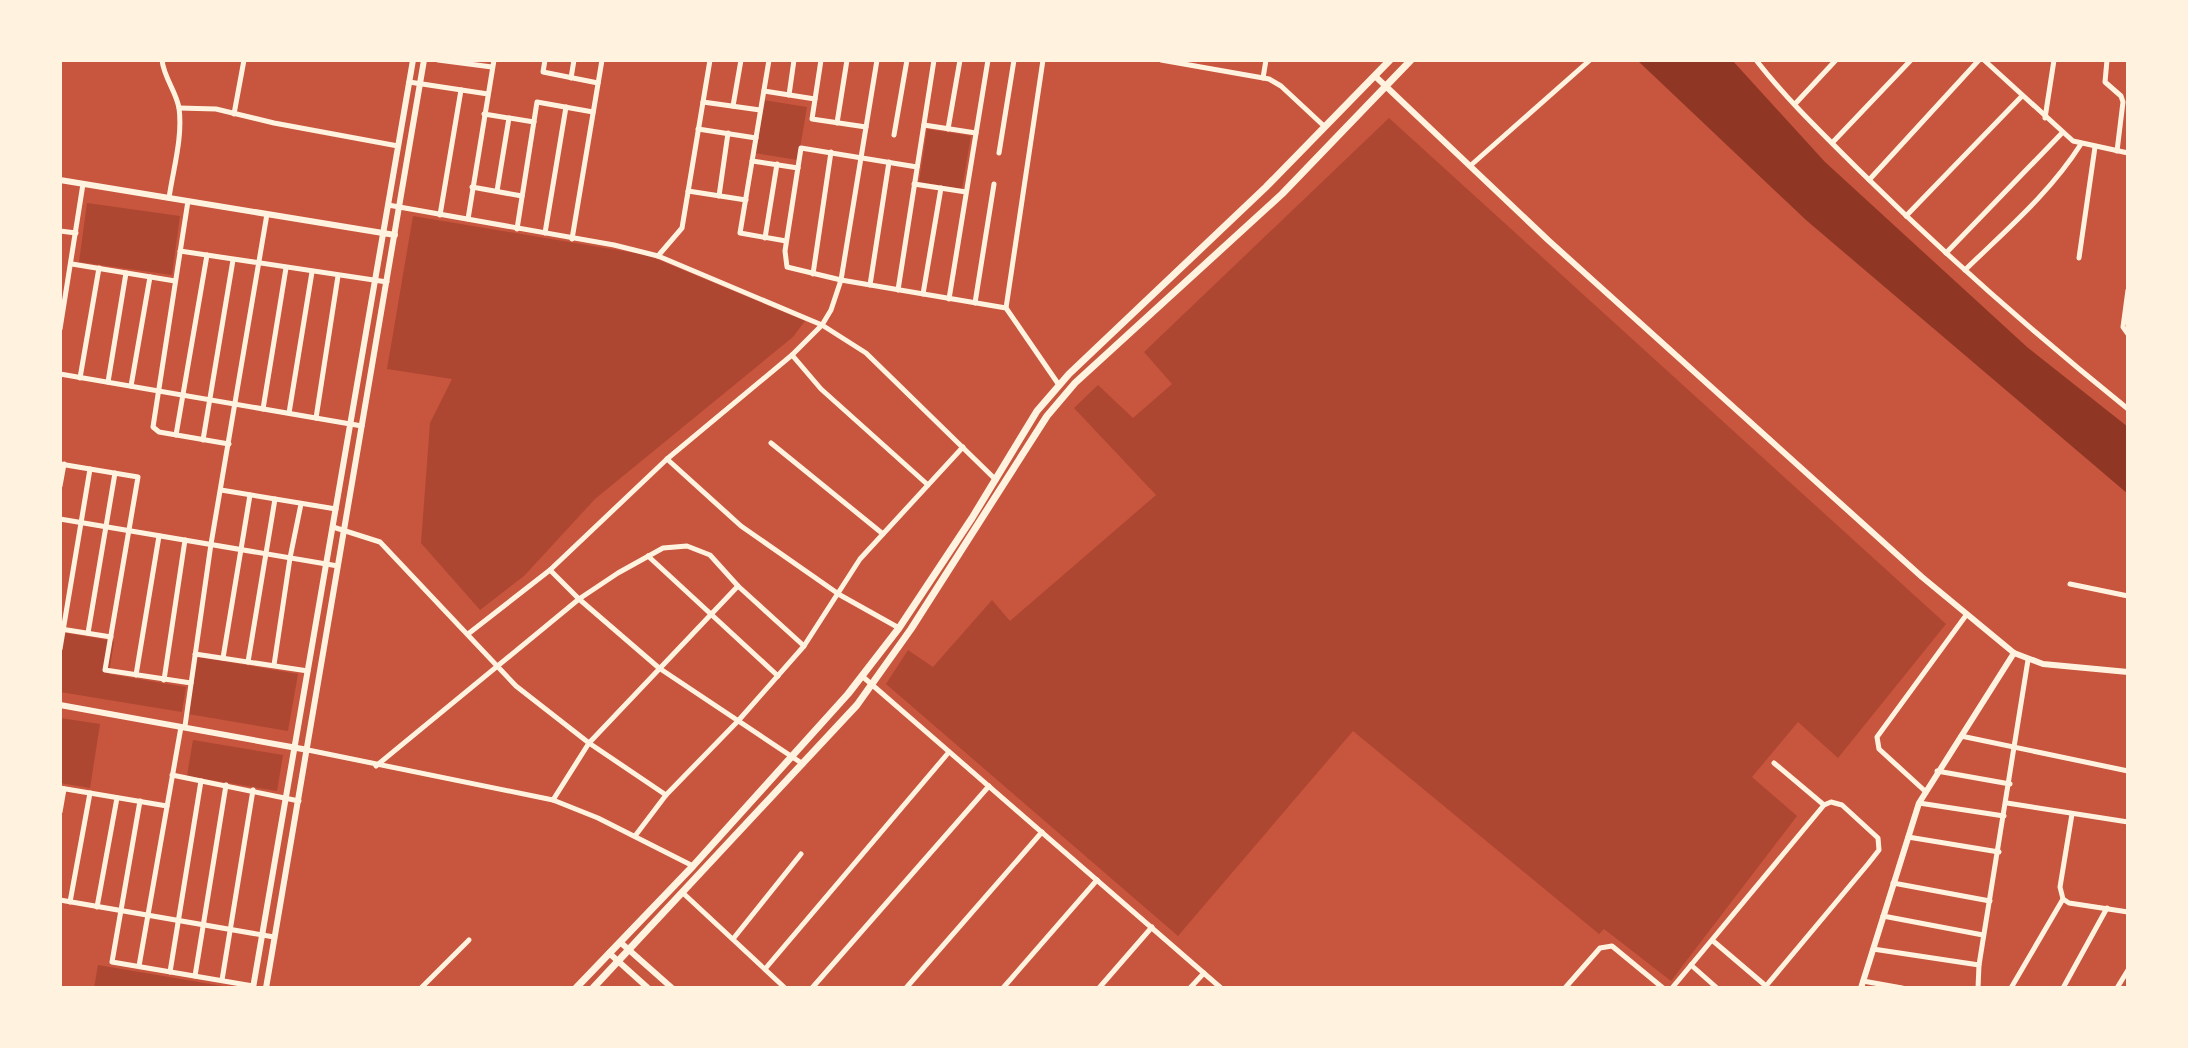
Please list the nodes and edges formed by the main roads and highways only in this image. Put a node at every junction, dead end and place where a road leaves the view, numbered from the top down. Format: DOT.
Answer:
graph roads {
  1 [pos="1390,60"];
  2 [pos="1411,60"];
  3 [pos="1117,329"];
  4 [pos="1126,337"];
  5 [pos="576,988"];
  6 [pos="593,988"];
  1 -- 3 [label="main road"];
  2 -- 4 [label="main road"];
  3 -- 4 [label="main road"];
  3 -- 5 [label="main road"];
  4 -- 6 [label="main road"];
}
